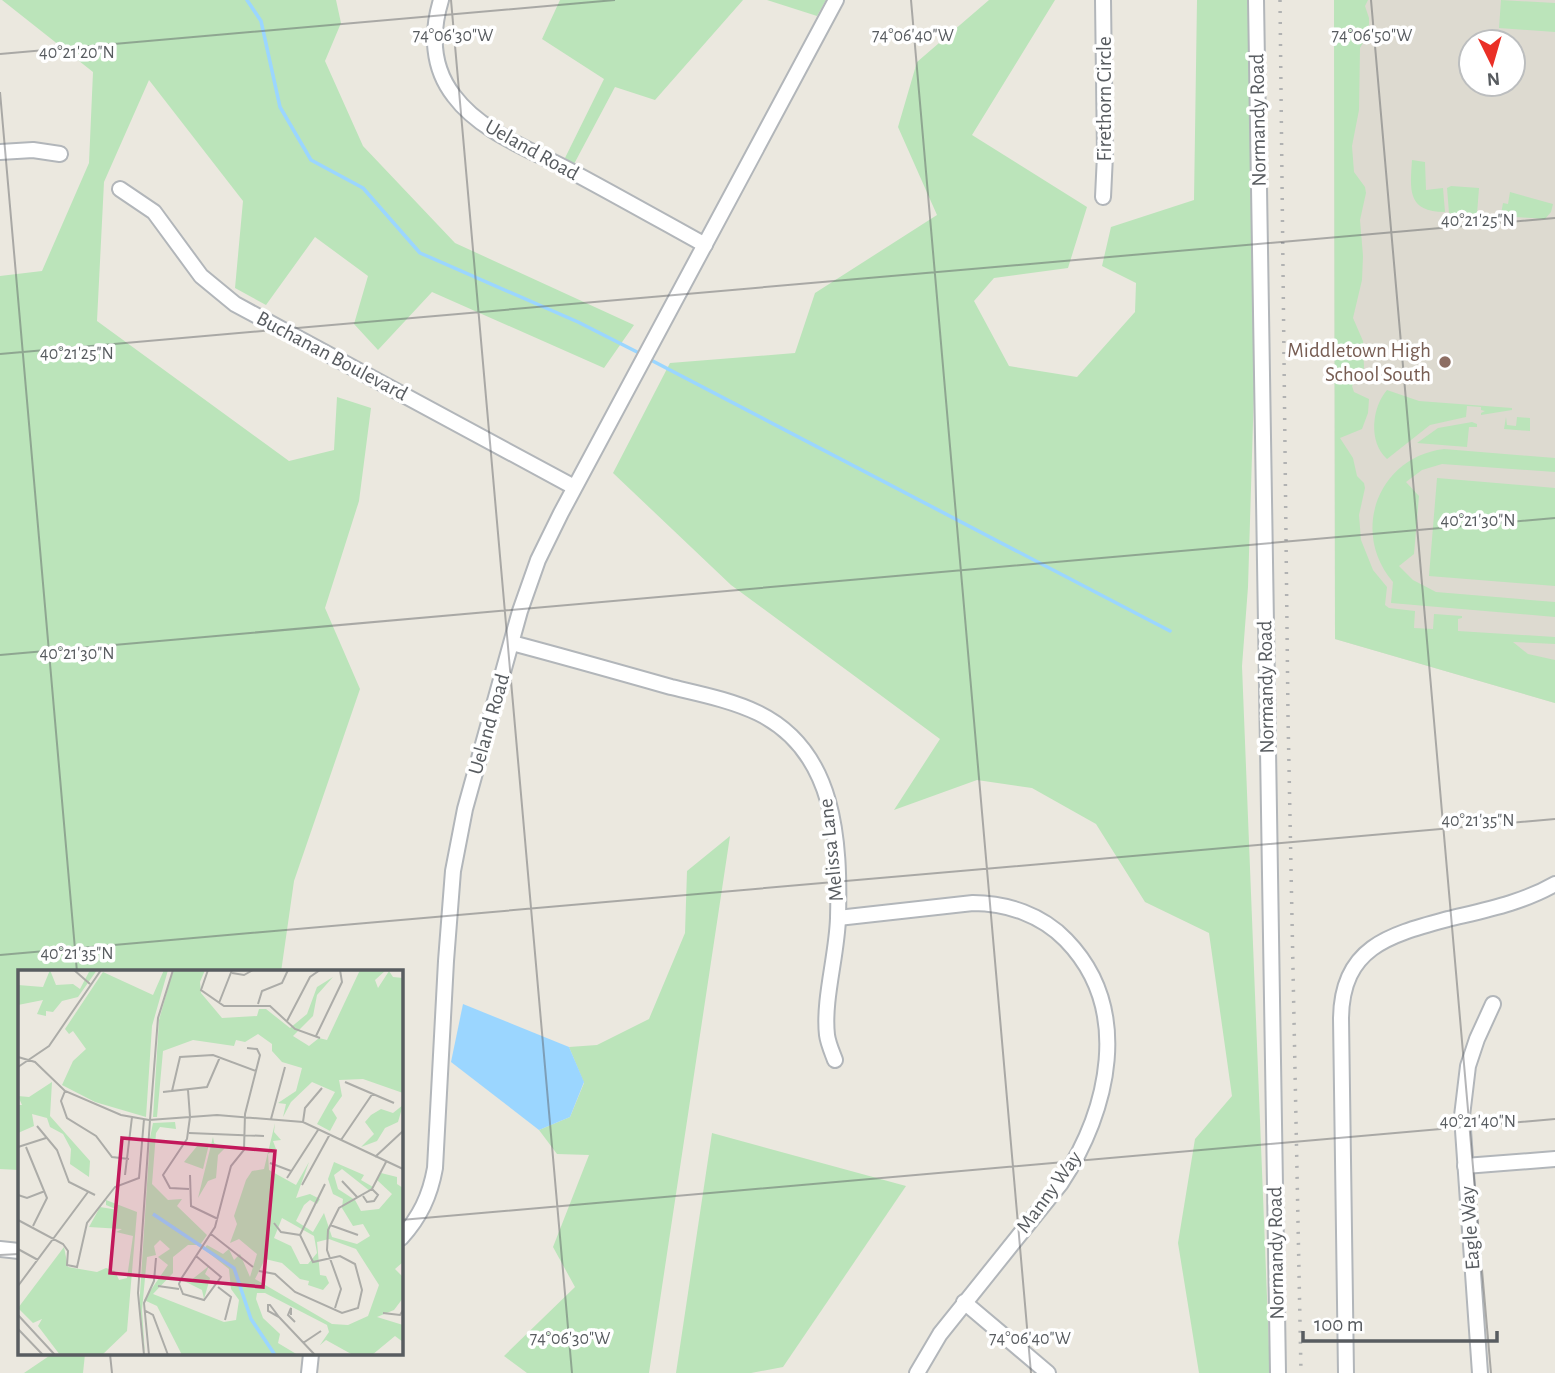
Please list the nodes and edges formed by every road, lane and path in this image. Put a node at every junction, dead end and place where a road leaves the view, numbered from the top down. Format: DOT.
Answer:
graph roads {
  1 [pos="441,0"];
  2 [pos="836,0"];
  3 [pos="1103,0"];
  4 [pos="1256,0"];
  5 [pos="0,152"];
  6 [pos="60,154"];
  7 [pos="120,189"];
  8 [pos="1103,197"];
  9 [pos="705,245"];
  10 [pos="574,486"];
  11 [pos="512,643"];
  12 [pos="1555,884"];
  13 [pos="838,918"];
  14 [pos="1493,1004"];
  15 [pos="835,1060"];
  16 [pos="1555,1159"];
  17 [pos="1465,1166"];
  18 [pos="402,1237"];
  19 [pos="0,1249"];
  20 [pos="18,1251"];
  21 [pos="964,1302"];
  22 [pos="918,1373"];
  23 [pos="1048,1373"];
  24 [pos="1278,1373"];
  25 [pos="1346,1373"];
  26 [pos="1480,1373"];
  1 -- 9 [label="street, Ueland Road"];
  2 -- 9 [label="street, Ueland Road"];
  3 -- 8 [label="street, Firethorn Circle"];
  4 -- 24 [label="street, Normandy Road"];
  5 -- 6 [label="street"];
  7 -- 10 [label="street, Buchanan Boulevard"];
  9 -- 10 [label="street, Ueland Road"];
  10 -- 11 [label="street, Ueland Road"];
  11 -- 13 [label="street, Melissa Lane"];
  11 -- 18 [label="street, Ueland Road"];
  12 -- 25 [label="street"];
  13 -- 15 [label="street, Melissa Lane"];
  13 -- 21 [label="street, Manny Way"];
  14 -- 17 [label="street, Eagle Way"];
  16 -- 17 [label="street, Eagle Way"];
  17 -- 26 [label="street, Eagle Way"];
  19 -- 20 [label="street"];
  21 -- 22 [label="street, Manny Way"];
  21 -- 23 [label="street"];
}
